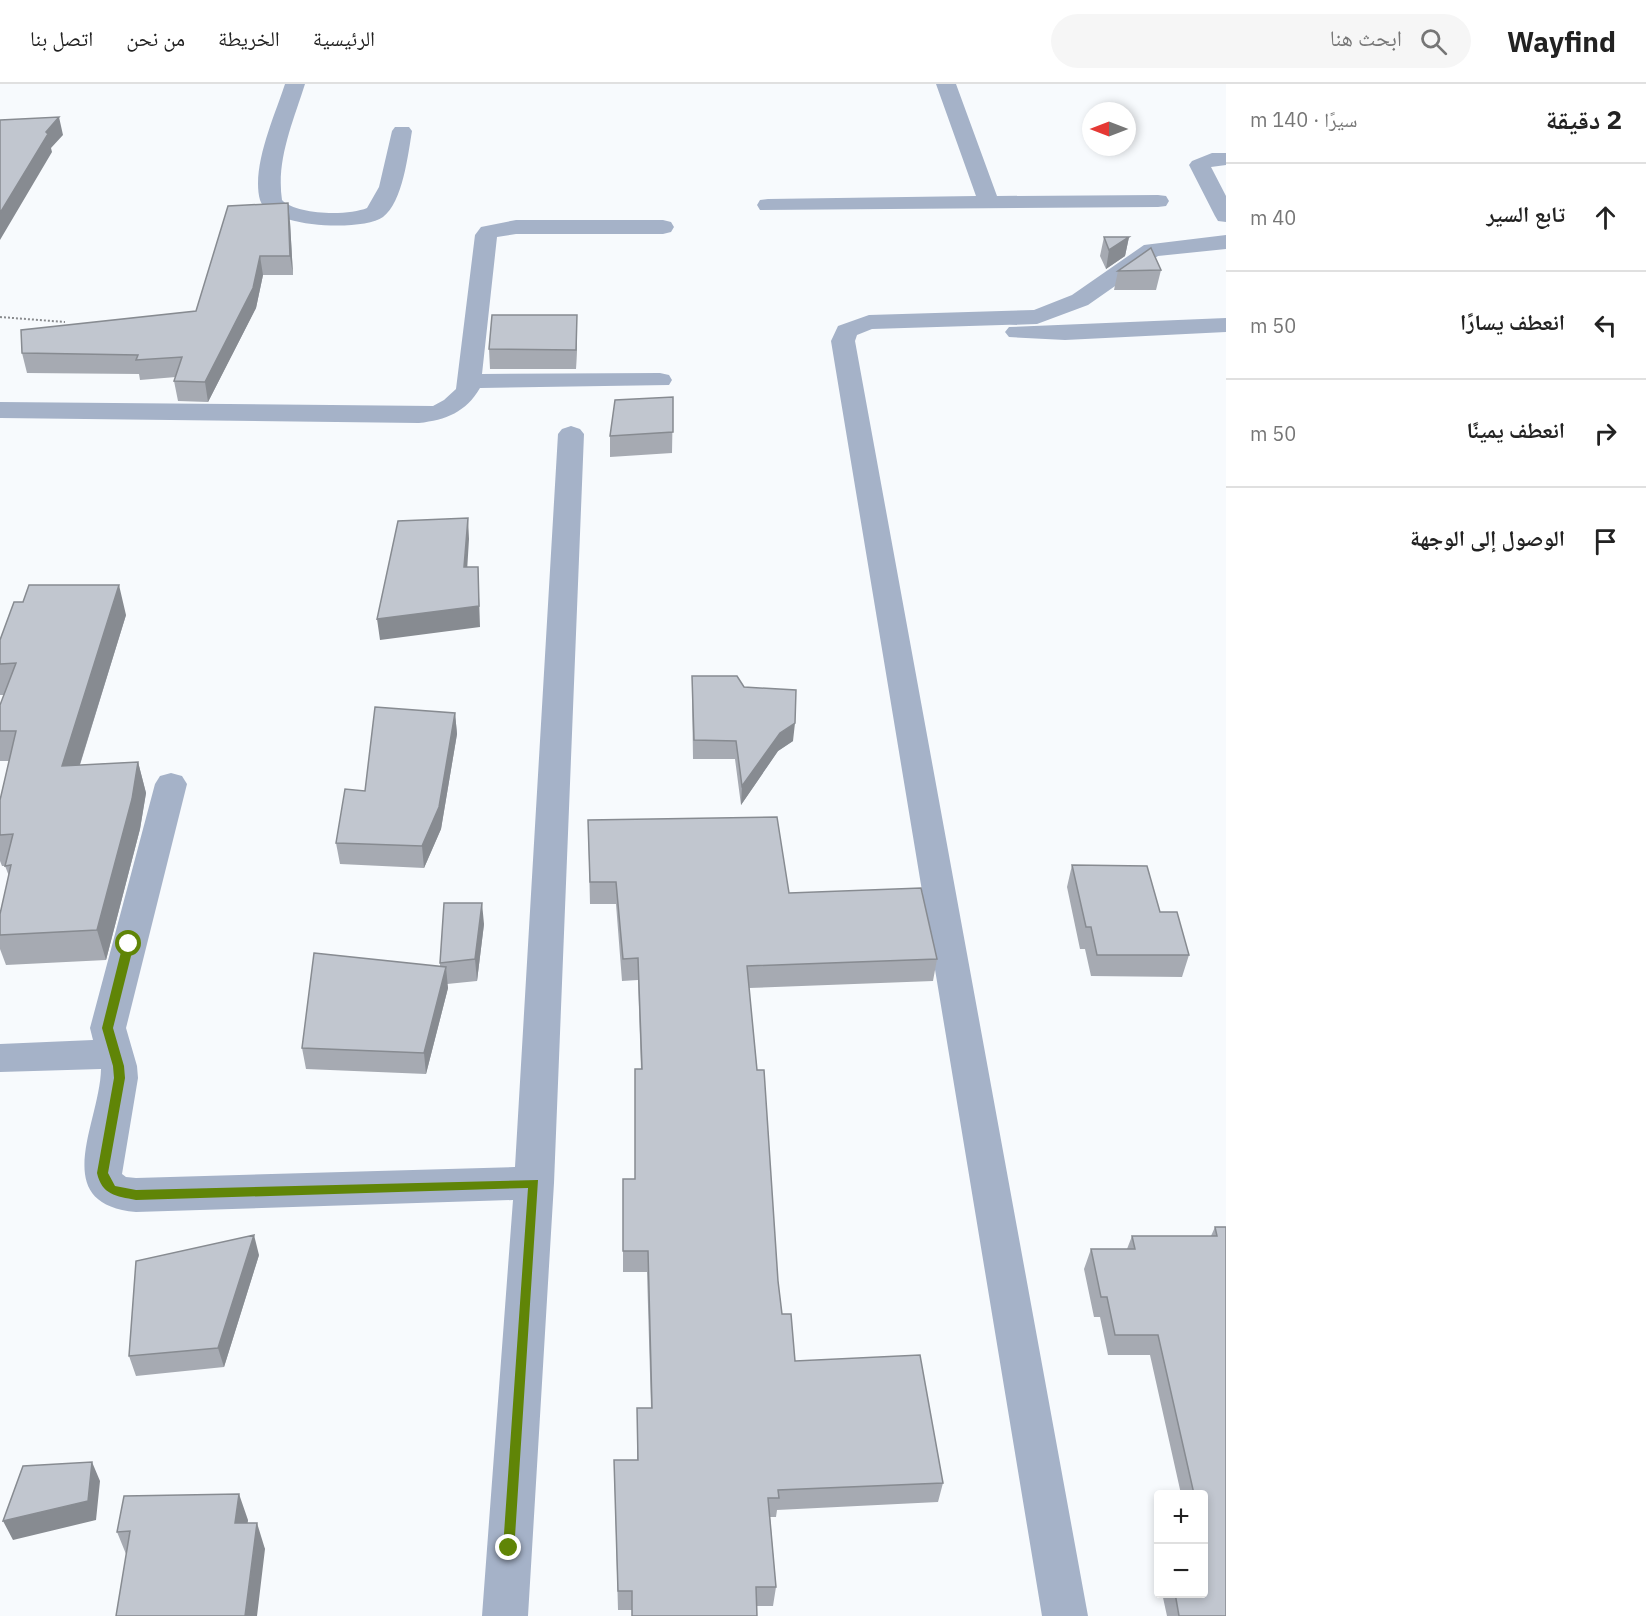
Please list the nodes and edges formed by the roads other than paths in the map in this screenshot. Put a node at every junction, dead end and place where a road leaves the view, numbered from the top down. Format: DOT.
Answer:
graph roads {
  1 [pos="295,84"];
  2 [pos="946,84"];
  3 [pos="402,131"];
  4 [pos="1226,159"];
  5 [pos="1158,201"];
  6 [pos="989,202"];
  7 [pos="768,205"];
  8 [pos="1226,216"];
  9 [pos="663,227"];
  10 [pos="1226,242"];
  11 [pos="982,320"];
  12 [pos="1226,325"];
  13 [pos="660,380"];
  14 [pos="469,381"];
  15 [pos="0,410"];
  16 [pos="571,434"];
  17 [pos="171,784"];
  18 [pos="115,1054"];
  19 [pos="0,1058"];
  20 [pos="534,1183"];
  21 [pos="505,1616"];
  22 [pos="1065,1616"];
  1 -- 3 [label="street"];
  2 -- 6 [label="street"];
  4 -- 8 [label="street"];
  5 -- 6 [label="street"];
  6 -- 7 [label="street"];
  9 -- 14 [label="street"];
  10 -- 11 [label="street"];
  11 -- 12 [label="street"];
  11 -- 22 [label="street"];
  13 -- 14 [label="street"];
  14 -- 15 [label="street"];
  16 -- 20 [label="street"];
  17 -- 18 [label="street"];
  18 -- 19 [label="street"];
  18 -- 20 [label="street"];
  20 -- 21 [label="street"];
}
